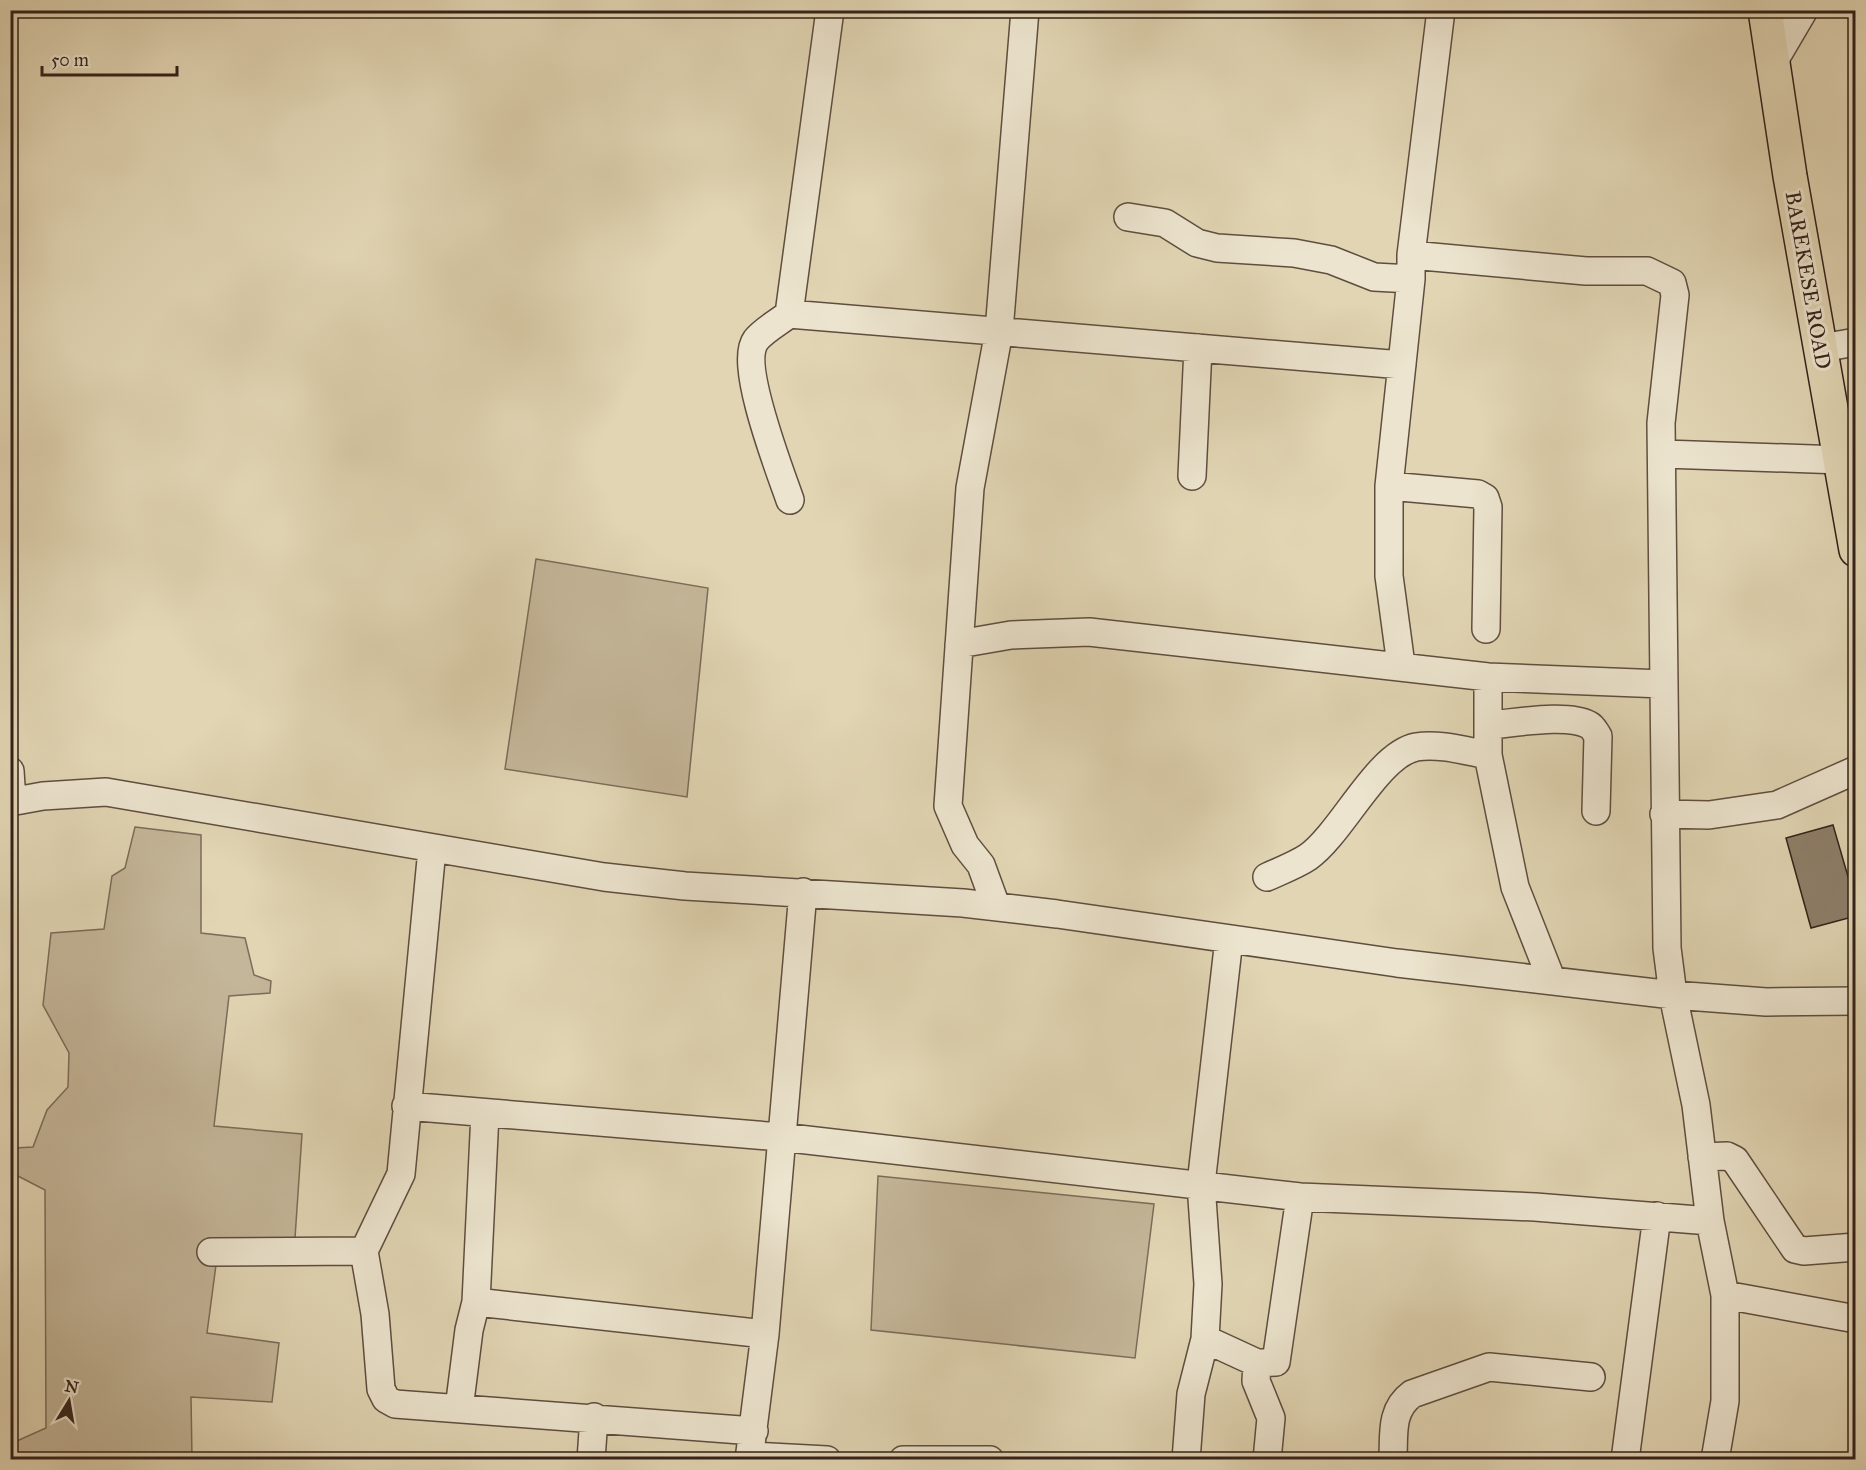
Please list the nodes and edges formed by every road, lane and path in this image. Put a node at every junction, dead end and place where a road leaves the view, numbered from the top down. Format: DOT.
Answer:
graph roads {
  1 [pos="830,10"];
  2 [pos="1025,10"];
  3 [pos="1441,10"];
  4 [pos="1765,10"];
  5 [pos="1804,10"];
  6 [pos="1774,61"];
  7 [pos="1128,217"];
  8 [pos="1411,267"];
  9 [pos="789,314"];
  10 [pos="999,331"];
  11 [pos="1856,342"];
  12 [pos="1198,348"];
  13 [pos="1821,348"];
  14 [pos="1402,365"];
  15 [pos="1664,454"];
  16 [pos="1841,460"];
  17 [pos="1192,476"];
  18 [pos="1389,486"];
  19 [pos="790,501"];
  20 [pos="1856,549"];
  21 [pos="1486,629"];
  22 [pos="959,644"];
  23 [pos="1401,665"];
  24 [pos="1488,677"];
  25 [pos="1663,684"];
  26 [pos="1490,725"];
  27 [pos="1488,755"];
  28 [pos="1856,770"];
  29 [pos="10,771"];
  30 [pos="11,802"];
  31 [pos="1596,812"];
  32 [pos="1664,814"];
  33 [pos="432,849"];
  34 [pos="1267,877"];
  35 [pos="803,892"];
  36 [pos="996,906"];
  37 [pos="1228,939"];
  38 [pos="1552,981"];
  39 [pos="1672,996"];
  40 [pos="1856,1001"];
  41 [pos="406,1106"];
  42 [pos="484,1113"];
  43 [pos="781,1137"];
  44 [pos="1702,1157"];
  45 [pos="1201,1184"];
  46 [pos="1300,1197"];
  47 [pos="1657,1216"];
  48 [pos="1710,1221"];
  49 [pos="1856,1247"];
  50 [pos="364,1251"];
  51 [pos="211,1252"];
  52 [pos="1725,1294"];
  53 [pos="476,1302"];
  54 [pos="1856,1319"];
  55 [pos="765,1334"];
  56 [pos="1205,1339"];
  57 [pos="1257,1363"];
  58 [pos="1591,1377"];
  59 [pos="459,1409"];
  60 [pos="594,1417"];
  61 [pos="751,1449"];
  62 [pos="591,1460"];
  63 [pos="827,1460"];
  64 [pos="903,1460"];
  65 [pos="990,1460"];
  66 [pos="1186,1460"];
  67 [pos="1267,1460"];
  68 [pos="1394,1460"];
  69 [pos="1624,1460"];
  70 [pos="1715,1460"];
  1 -- 9 [label="street"];
  2 -- 10 [label="street"];
  3 -- 8 [label="street"];
  4 -- 6 [label="main road, BAREKESE ROAD"];
  5 -- 6 [label="street"];
  6 -- 13 [label="main road, BAREKESE ROAD"];
  7 -- 8 [label="street"];
  8 -- 14 [label="street"];
  8 -- 15 [label="street"];
  9 -- 10 [label="street"];
  9 -- 19 [label="street"];
  10 -- 12 [label="street"];
  10 -- 22 [label="street"];
  11 -- 13 [label="street"];
  12 -- 14 [label="street"];
  12 -- 17 [label="street"];
  13 -- 16 [label="main road, BAREKESE ROAD"];
  14 -- 18 [label="street"];
  15 -- 16 [label="street"];
  15 -- 25 [label="street"];
  16 -- 20 [label="main road, BAREKESE ROAD"];
  18 -- 21 [label="street"];
  18 -- 23 [label="street"];
  22 -- 23 [label="street"];
  22 -- 36 [label="street"];
  23 -- 24 [label="street"];
  24 -- 25 [label="street"];
  24 -- 26 [label="street"];
  25 -- 32 [label="street"];
  26 -- 27 [label="street"];
  26 -- 31 [label="street"];
  27 -- 34 [label="street"];
  27 -- 38 [label="street"];
  28 -- 32 [label="street"];
  29 -- 30 [label="street"];
  30 -- 33 [label="street"];
  32 -- 39 [label="street"];
  33 -- 35 [label="street"];
  33 -- 41 [label="street"];
  35 -- 36 [label="street"];
  35 -- 43 [label="street"];
  36 -- 37 [label="street"];
  37 -- 38 [label="street"];
  37 -- 45 [label="street"];
  38 -- 39 [label="street"];
  39 -- 40 [label="street"];
  39 -- 44 [label="street"];
  41 -- 42 [label="street"];
  41 -- 50 [label="street"];
  42 -- 43 [label="street"];
  42 -- 53 [label="street"];
  43 -- 45 [label="street"];
  43 -- 55 [label="street"];
  44 -- 48 [label="street"];
  44 -- 49 [label="street"];
  45 -- 46 [label="street"];
  45 -- 56 [label="street"];
  46 -- 47 [label="street"];
  46 -- 57 [label="street"];
  47 -- 48 [label="street"];
  47 -- 69 [label="street"];
  48 -- 52 [label="street"];
  50 -- 51 [label="street"];
  50 -- 59 [label="street"];
  52 -- 54 [label="street"];
  52 -- 70 [label="street"];
  53 -- 55 [label="street"];
  53 -- 59 [label="street"];
  55 -- 61 [label="street"];
  56 -- 57 [label="street"];
  56 -- 66 [label="street"];
  57 -- 67 [label="street"];
  58 -- 68 [label="street"];
  59 -- 60 [label="street"];
  60 -- 61 [label="street"];
  60 -- 62 [label="street"];
  61 -- 63 [label="street"];
  64 -- 65 [label="street"];
}
